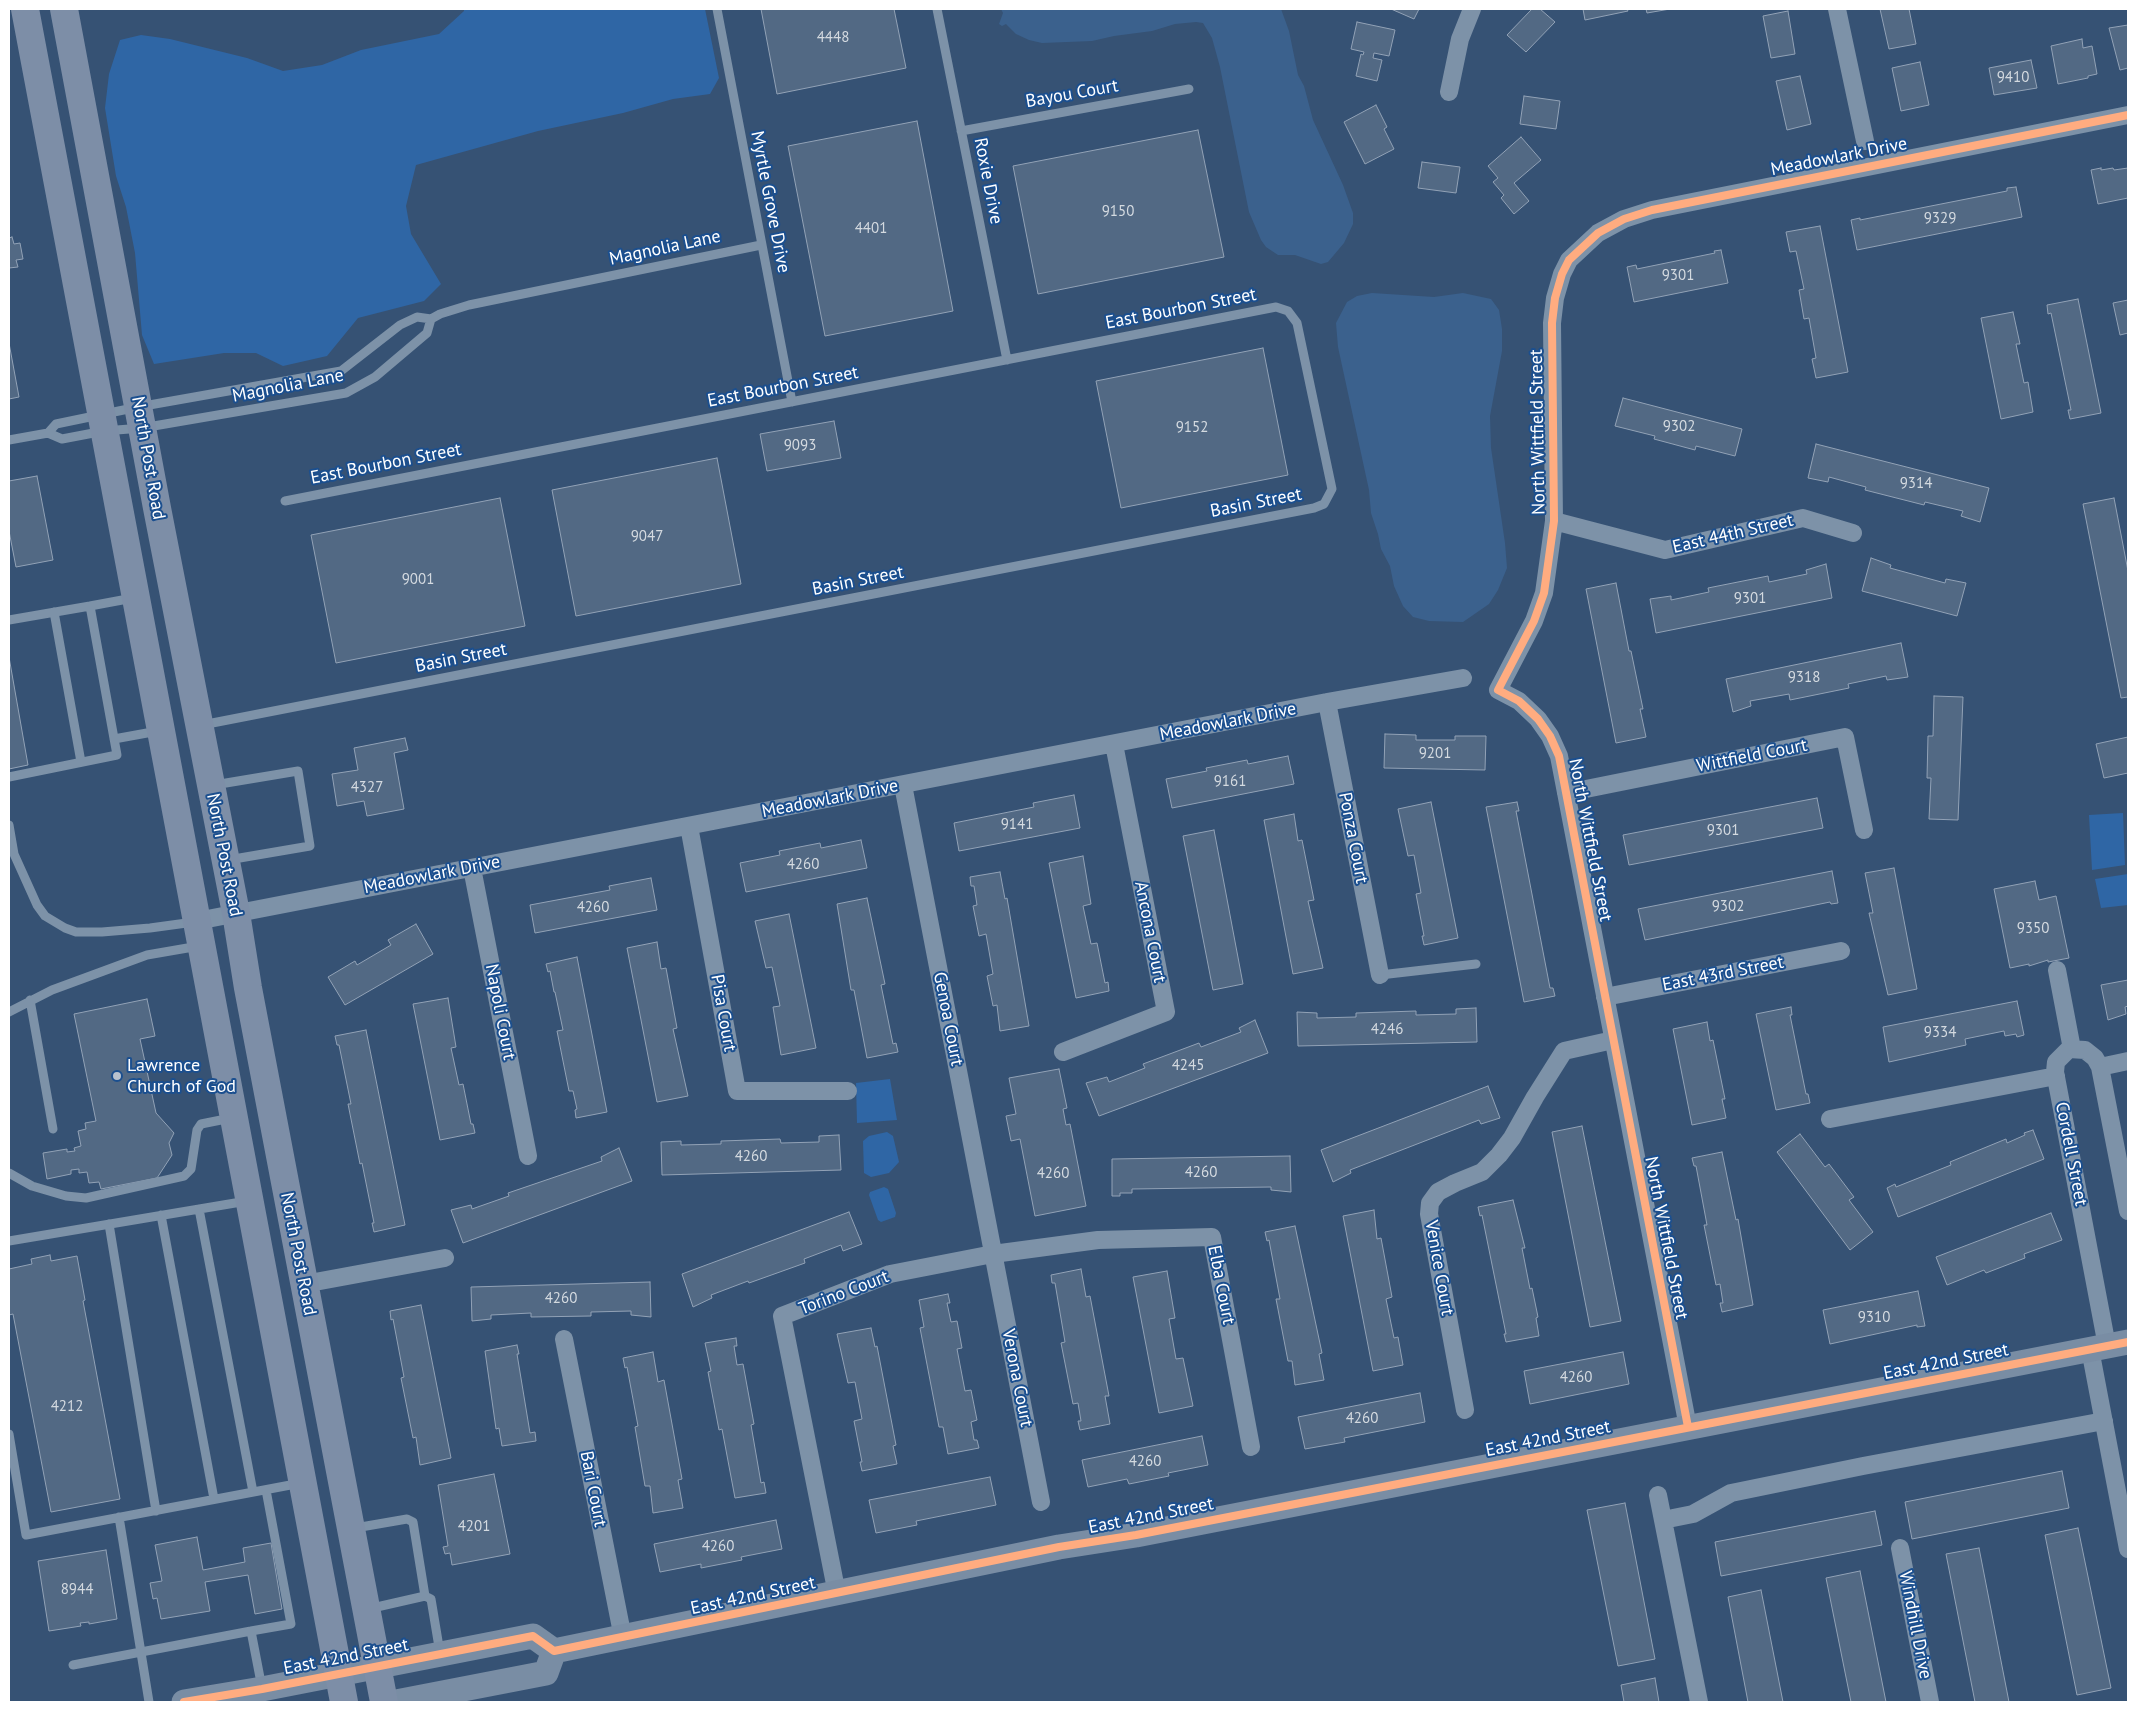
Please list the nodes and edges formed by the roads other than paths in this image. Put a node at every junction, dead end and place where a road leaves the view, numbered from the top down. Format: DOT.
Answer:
graph roads {
  1 [pos="25,9"];
  2 [pos="64,9"];
  3 [pos="717,9"];
  4 [pos="937,9"];
  5 [pos="1472,9"];
  6 [pos="1837,9"];
  7 [pos="1189,89"];
  8 [pos="1449,92"];
  9 [pos="2128,115"];
  10 [pos="961,131"];
  11 [pos="1864,141"];
  12 [pos="761,245"];
  13 [pos="1569,260"];
  14 [pos="1288,311"];
  15 [pos="430,319"];
  16 [pos="1007,360"];
  17 [pos="792,402"];
  18 [pos="121,420"];
  19 [pos="48,433"];
  20 [pos="9,440"];
  21 [pos="284,501"];
  22 [pos="1554,521"];
  23 [pos="1853,533"];
  24 [pos="136,598"];
  25 [pos="90,606"];
  26 [pos="54,612"];
  27 [pos="9,620"];
  28 [pos="1463,678"];
  29 [pos="1327,702"];
  30 [pos="199,726"];
  31 [pos="161,731"];
  32 [pos="114,739"];
  33 [pos="1114,744"];
  34 [pos="81,762"];
  35 [pos="9,777"];
  36 [pos="211,785"];
  37 [pos="903,785"];
  38 [pos="1566,793"];
  39 [pos="9,826"];
  40 [pos="690,826"];
  41 [pos="1864,830"];
  42 [pos="226,860"];
  43 [pos="472,868"];
  44 [pos="236,913"];
  45 [pos="199,933"];
  46 [pos="1841,951"];
  47 [pos="1476,964"];
  48 [pos="2057,970"];
  49 [pos="1380,975"];
  50 [pos="1605,997"];
  51 [pos="30,1000"];
  52 [pos="9,1012"];
  53 [pos="1613,1040"];
  54 [pos="2072,1049"];
  55 [pos="1063,1052"];
  56 [pos="2128,1062"];
  57 [pos="2100,1067"];
  58 [pos="2056,1076"];
  59 [pos="848,1091"];
  60 [pos="234,1118"];
  61 [pos="1830,1120"];
  62 [pos="53,1129"];
  63 [pos="528,1156"];
  64 [pos="9,1173"];
  65 [pos="250,1201"];
  66 [pos="199,1209"];
  67 [pos="2128,1211"];
  68 [pos="161,1215"];
  69 [pos="110,1224"];
  70 [pos="1098,1240"];
  71 [pos="9,1241"];
  72 [pos="993,1254"];
  73 [pos="445,1258"];
  74 [pos="304,1284"];
  75 [pos="564,1339"];
  76 [pos="2108,1346"];
  77 [pos="1465,1410"];
  78 [pos="2104,1421"];
  79 [pos="1688,1427"];
  80 [pos="9,1434"];
  81 [pos="1251,1447"];
  82 [pos="303,1482"];
  83 [pos="266,1490"];
  84 [pos="253,1492"];
  85 [pos="1658,1495"];
  86 [pos="214,1499"];
  87 [pos="1041,1502"];
  88 [pos="156,1510"];
  89 [pos="119,1517"];
  90 [pos="1663,1520"];
  91 [pos="351,1529"];
  92 [pos="1900,1548"];
  93 [pos="2128,1550"];
  94 [pos="838,1594"];
  95 [pos="426,1596"];
  96 [pos="366,1609"];
  97 [pos="251,1631"];
  98 [pos="623,1638"];
  99 [pos="554,1651"];
  100 [pos="141,1653"];
  101 [pos="440,1654"];
  102 [pos="72,1665"];
  103 [pos="376,1667"];
  104 [pos="338,1674"];
  105 [pos="262,1689"];
  106 [pos="450,1697"];
  107 [pos="149,1702"];
  108 [pos="184,1702"];
  109 [pos="344,1702"];
  110 [pos="384,1702"];
  111 [pos="396,1702"];
  112 [pos="1699,1702"];
  113 [pos="1930,1702"];
  1 -- 18 [label="main road, North Post Road"];
  2 -- 18 [label="main road, North Post Road"];
  3 -- 12 [label="lane, Myrtle Grove Drive"];
  4 -- 10 [label="lane, Roxie Drive"];
  5 -- 8 [label="street"];
  6 -- 11 [label="street"];
  7 -- 10 [label="lane, Bayou Court"];
  9 -- 13 [label="street, Meadowlark Drive"];
  10 -- 16 [label="lane, Roxie Drive"];
  12 -- 15 [label="lane, Magnolia Lane"];
  12 -- 17 [label="lane, Myrtle Grove Drive"];
  13 -- 22 [label="street, North Wittfield Street"];
  14 -- 16 [label="lane, East Bourbon Street"];
  14 -- 30 [label="lane, Basin Street"];
  15 -- 18 [label="lane, Magnolia Lane"];
  15 -- 18 [label="lane, Magnolia Lane"];
  16 -- 17 [label="lane, East Bourbon Street"];
  17 -- 21 [label="lane, East Bourbon Street"];
  18 -- 19 [label="lane"];
  18 -- 19 [label="lane"];
  18 -- 24 [label="main road, North Post Road"];
  18 -- 30 [label="main road, North Post Road"];
  19 -- 20 [label="lane"];
  22 -- 23 [label="street, East 44th Street"];
  22 -- 38 [label="street, North Wittfield Street"];
  24 -- 25 [label="lane"];
  24 -- 31 [label="main road, North Post Road"];
  25 -- 26 [label="lane"];
  25 -- 32 [label="lane"];
  26 -- 27 [label="lane"];
  26 -- 34 [label="lane"];
  28 -- 29 [label="street, Meadowlark Drive"];
  29 -- 33 [label="street, Meadowlark Drive"];
  29 -- 49 [label="street, Ponza Court"];
  30 -- 36 [label="main road, North Post Road"];
  31 -- 32 [label="lane"];
  31 -- 45 [label="main road, North Post Road"];
  32 -- 34 [label="lane"];
  33 -- 37 [label="street, Meadowlark Drive"];
  33 -- 55 [label="street, Ancona Court"];
  34 -- 35 [label="lane"];
  36 -- 42 [label="main road, North Post Road"];
  36 -- 42 [label="lane"];
  37 -- 40 [label="street, Meadowlark Drive"];
  37 -- 72 [label="street, Genoa Court"];
  38 -- 41 [label="street, Wittfield Court"];
  38 -- 50 [label="street, North Wittfield Street"];
  39 -- 45 [label="lane"];
  40 -- 43 [label="street, Meadowlark Drive"];
  40 -- 59 [label="street, Pisa Court"];
  42 -- 44 [label="main road, North Post Road"];
  43 -- 44 [label="street, Meadowlark Drive"];
  43 -- 63 [label="street, Napoli Court"];
  44 -- 45 [label="street, Meadowlark Drive"];
  44 -- 74 [label="main road, North Post Road"];
  45 -- 51 [label="lane"];
  45 -- 60 [label="main road, North Post Road"];
  46 -- 50 [label="street, East 43rd Street"];
  47 -- 49 [label="lane"];
  48 -- 54 [label="street"];
  50 -- 53 [label="street, North Wittfield Street"];
  51 -- 52 [label="lane"];
  51 -- 62 [label="lane"];
  53 -- 77 [label="street, Venice Court"];
  53 -- 79 [label="street, North Wittfield Street"];
  54 -- 57 [label="street"];
  54 -- 58 [label="street, Cordell Street"];
  56 -- 57 [label="street"];
  57 -- 67 [label="street"];
  58 -- 61 [label="street"];
  58 -- 76 [label="street, Cordell Street"];
  60 -- 64 [label="lane"];
  60 -- 65 [label="main road, North Post Road"];
  65 -- 66 [label="lane"];
  65 -- 82 [label="main road, North Post Road"];
  66 -- 68 [label="lane"];
  66 -- 84 [label="lane"];
  68 -- 69 [label="lane"];
  68 -- 86 [label="lane"];
  69 -- 71 [label="lane"];
  69 -- 88 [label="lane"];
  70 -- 72 [label="street, Torino Court"];
  70 -- 81 [label="street, Elba Court"];
  72 -- 87 [label="street, Verona Court"];
  72 -- 94 [label="street, Torino Court"];
  73 -- 74 [label="street"];
  74 -- 91 [label="main road, North Post Road"];
  75 -- 98 [label="street, Bari Court"];
  76 -- 78 [label="street, Cordell Street"];
  76 -- 79 [label="street, East 42nd Street"];
  78 -- 90 [label="street"];
  78 -- 93 [label="street, Cordell Street"];
  79 -- 94 [label="street, East 42nd Street"];
  80 -- 89 [label="lane"];
  82 -- 83 [label="lane"];
  82 -- 104 [label="main road, North Post Road"];
  83 -- 84 [label="lane"];
  83 -- 97 [label="lane"];
  84 -- 86 [label="lane"];
  85 -- 90 [label="street"];
  86 -- 88 [label="lane"];
  88 -- 89 [label="lane"];
  89 -- 100 [label="lane"];
  90 -- 112 [label="street"];
  91 -- 95 [label="lane"];
  91 -- 96 [label="main road, North Post Road"];
  92 -- 113 [label="street, Windhill Drive"];
  94 -- 98 [label="street, East 42nd Street"];
  95 -- 96 [label="lane"];
  95 -- 101 [label="lane"];
  96 -- 103 [label="main road, North Post Road"];
  97 -- 100 [label="lane"];
  97 -- 105 [label="lane"];
  98 -- 99 [label="street, East 42nd Street"];
  99 -- 101 [label="street, East 42nd Street"];
  99 -- 106 [label="street"];
  100 -- 102 [label="lane"];
  100 -- 107 [label="lane"];
  101 -- 103 [label="street, East 42nd Street"];
  103 -- 104 [label="street, East 42nd Street"];
  103 -- 110 [label="main road, North Post Road"];
  104 -- 105 [label="street, East 42nd Street"];
  104 -- 109 [label="main road, North Post Road"];
  105 -- 108 [label="street, East 42nd Street"];
  106 -- 111 [label="street"];
}
